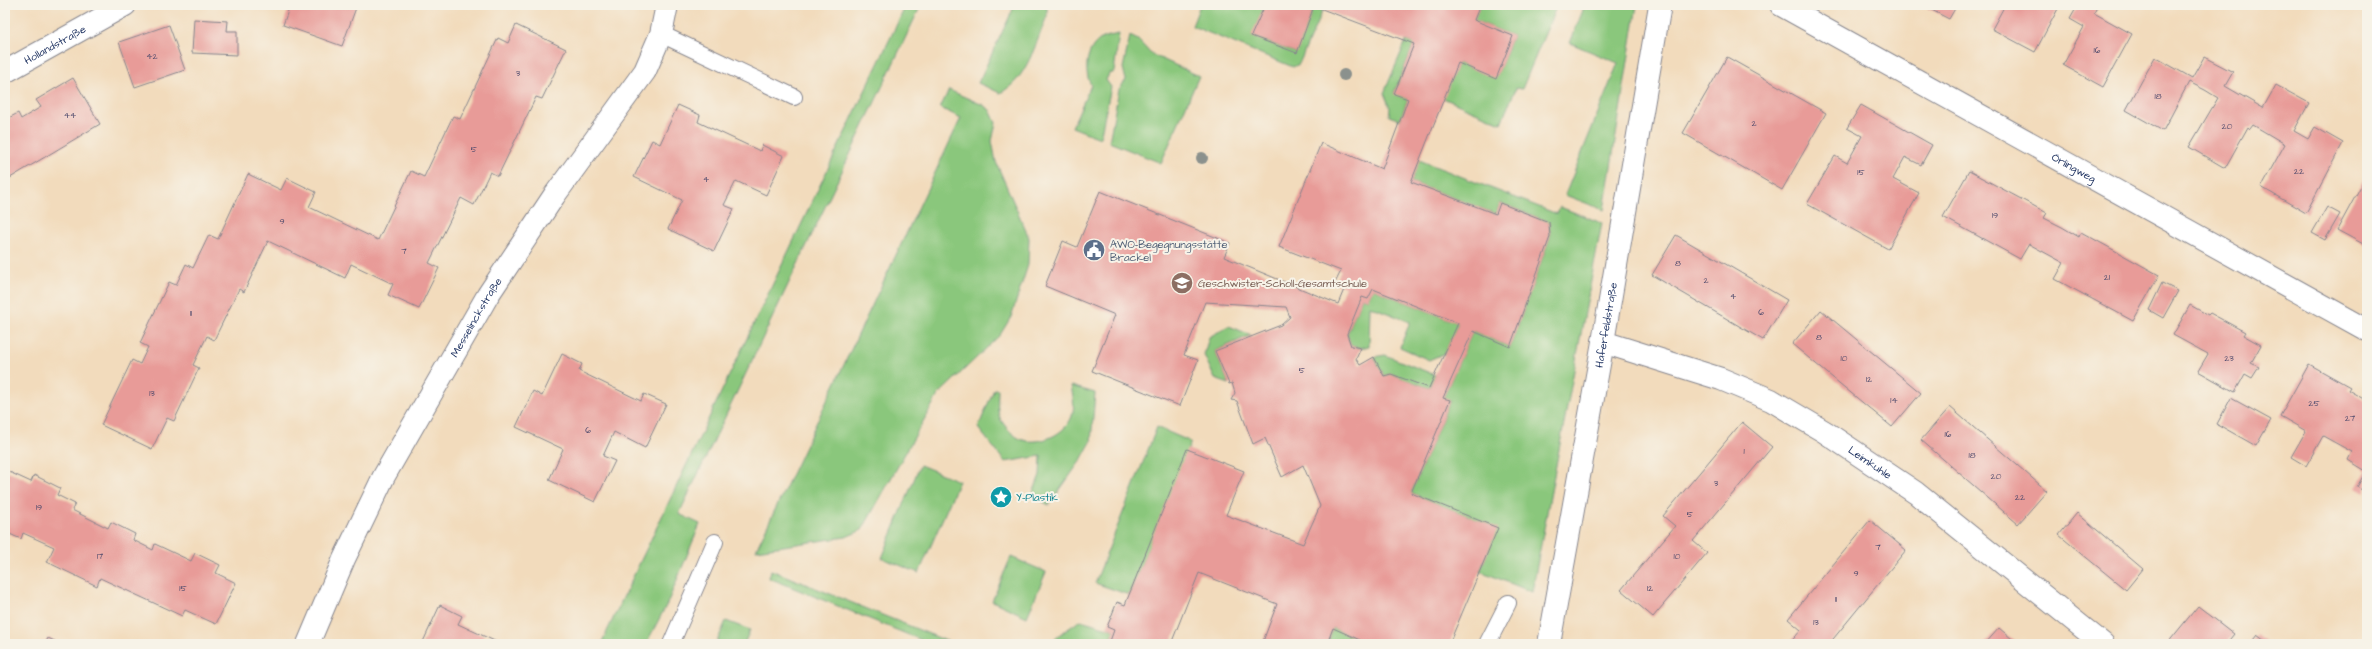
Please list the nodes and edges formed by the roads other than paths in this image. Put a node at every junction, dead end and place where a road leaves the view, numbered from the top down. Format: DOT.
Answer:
graph roads {
  1 [pos="125,5"];
  2 [pos="667,5"];
  3 [pos="1660,5"];
  4 [pos="1781,5"];
  5 [pos="662,34"];
  6 [pos="5,72"];
  7 [pos="794,97"];
  8 [pos="2367,330"];
  9 [pos="1603,342"];
  10 [pos="715,542"];
  11 [pos="1508,603"];
  12 [pos="308,644"];
  13 [pos="671,644"];
  14 [pos="1487,644"];
  15 [pos="1548,644"];
  16 [pos="2103,644"];
  1 -- 6 [label="street, Hollandstraße"];
  2 -- 5 [label="street, Messelinckstraße"];
  3 -- 9 [label="street, Haferfeldstraße"];
  4 -- 8 [label="street, Örlingweg"];
  5 -- 7 [label="lane"];
  5 -- 12 [label="street, Messelinckstraße"];
  9 -- 15 [label="street, Haferfeldstraße"];
  9 -- 16 [label="street, Leimkuhle"];
  10 -- 13 [label="lane"];
  11 -- 14 [label="lane"];
}
